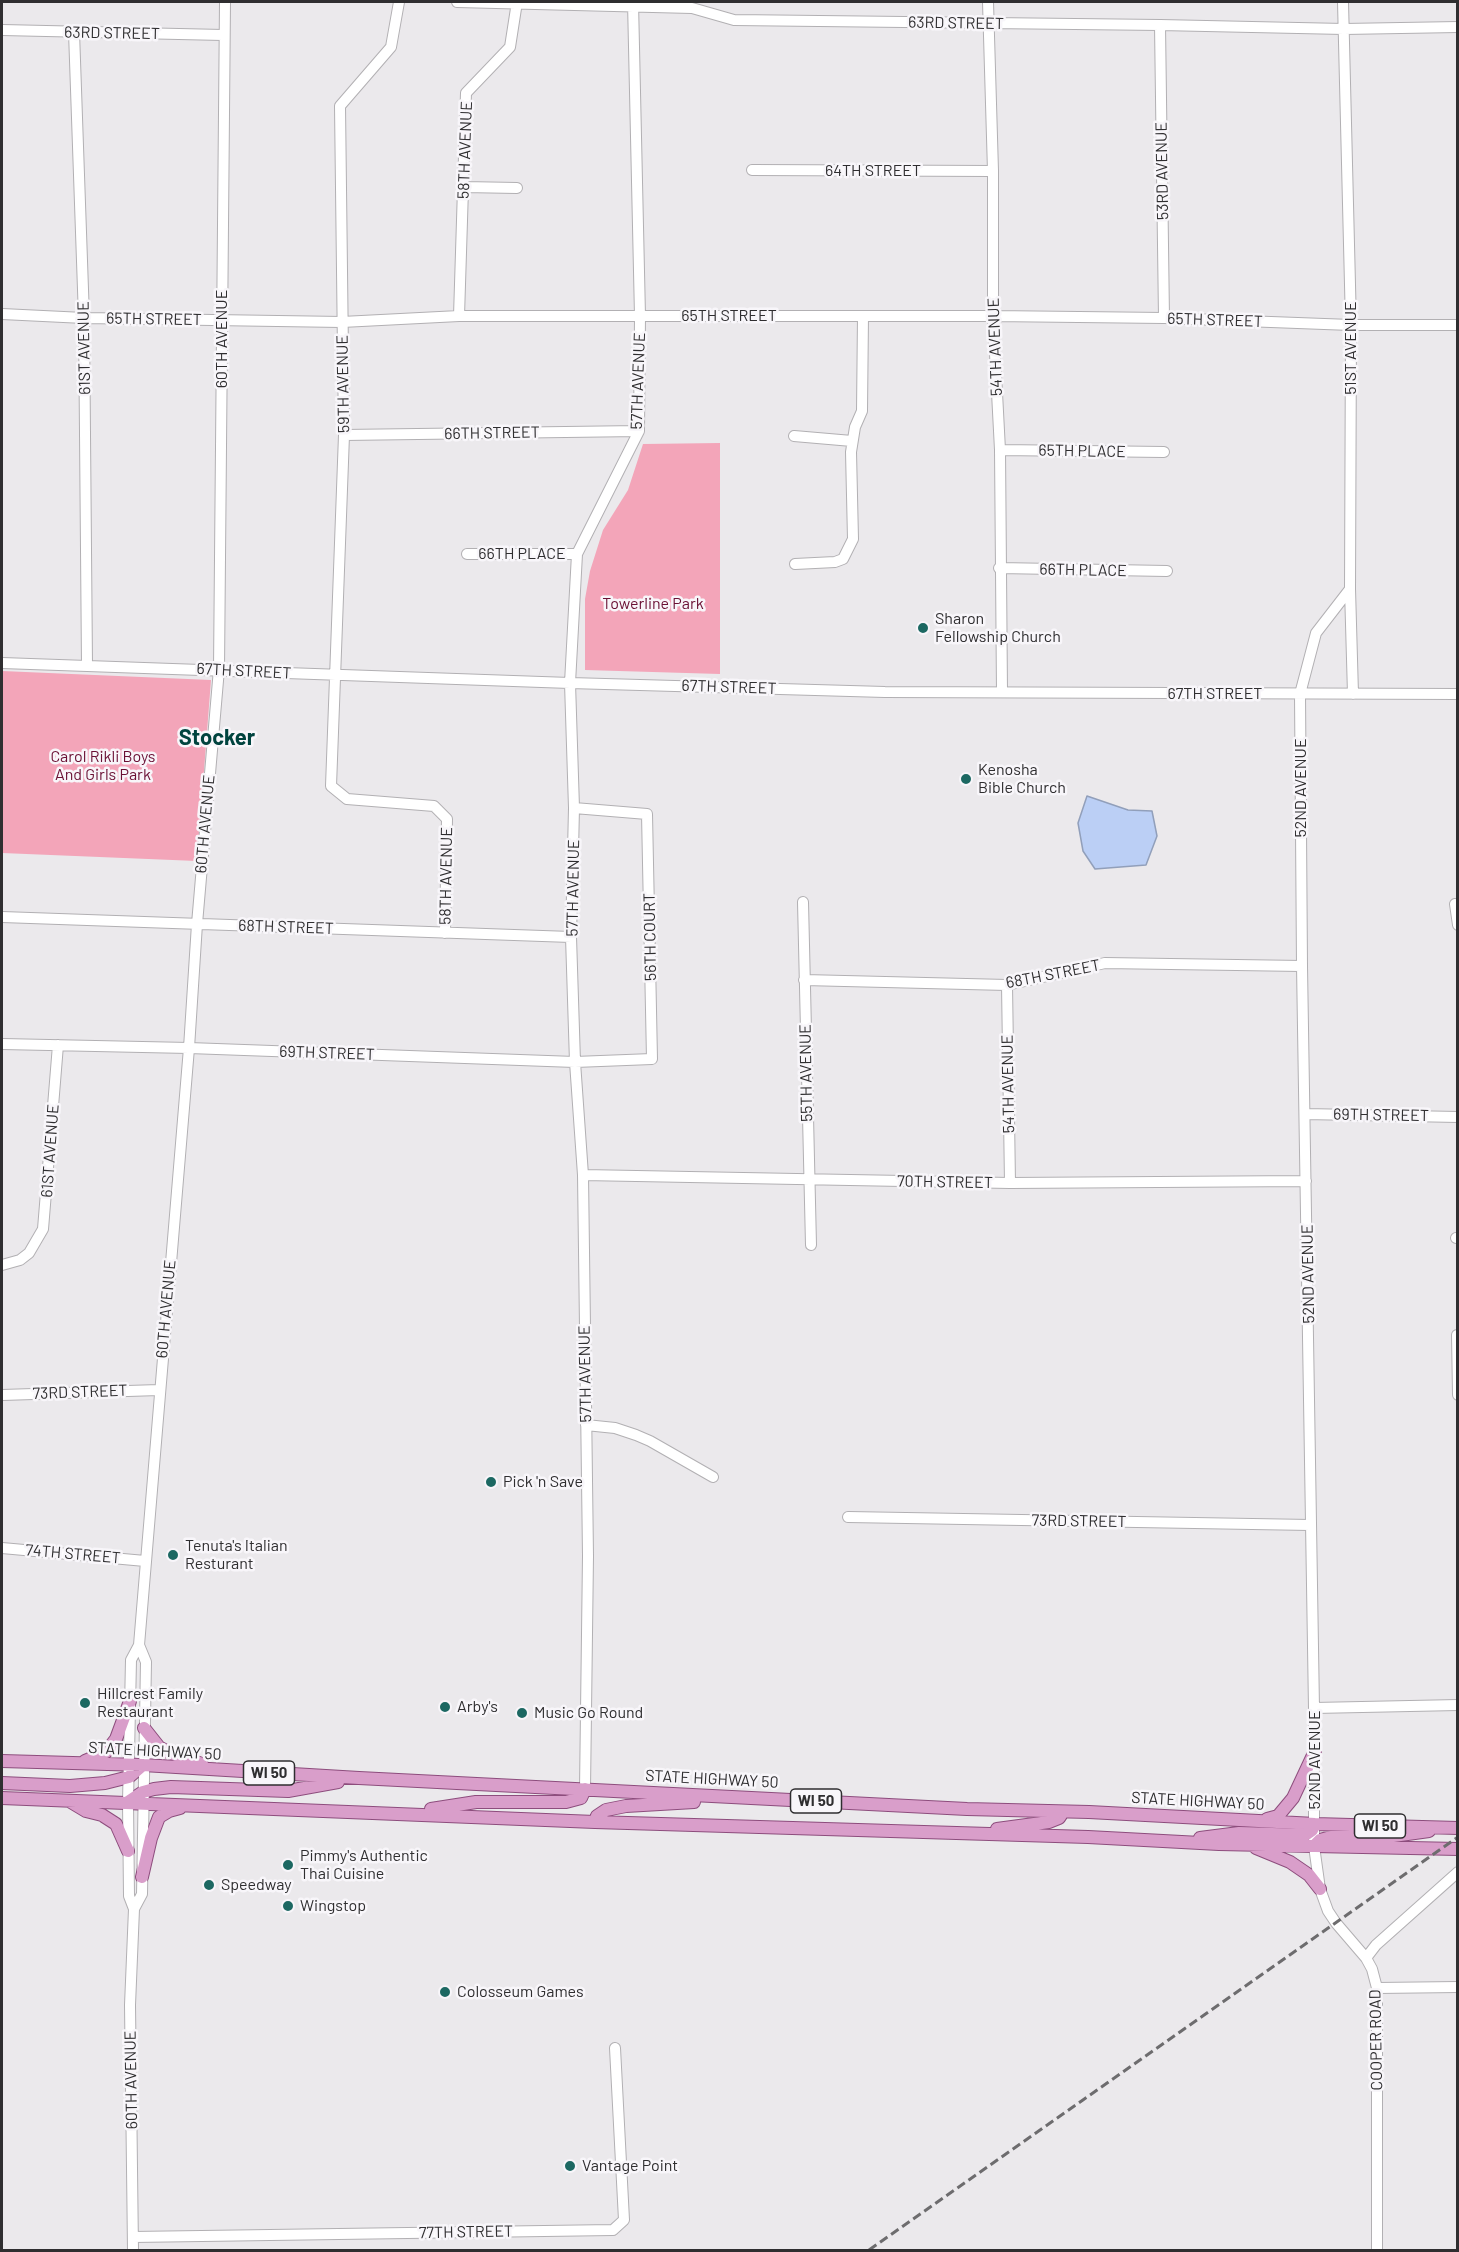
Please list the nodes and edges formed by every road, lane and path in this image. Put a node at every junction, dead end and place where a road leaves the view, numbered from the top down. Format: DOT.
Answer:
graph roads {
  1 [pos="225,2"];
  2 [pos="399,2"];
  3 [pos="457,2"];
  4 [pos="988,2"];
  5 [pos="1343,2"];
  6 [pos="517,3"];
  7 [pos="633,4"];
  8 [pos="988,24"];
  9 [pos="1160,25"];
  10 [pos="1458,27"];
  11 [pos="1344,29"];
  12 [pos="2,30"];
  13 [pos="74,32"];
  14 [pos="223,35"];
  15 [pos="752,170"];
  16 [pos="993,171"];
  17 [pos="464,187"];
  18 [pos="517,188"];
  19 [pos="2,314"];
  20 [pos="459,316"];
  21 [pos="640,316"];
  22 [pos="863,316"];
  23 [pos="993,316"];
  24 [pos="84,318"];
  25 [pos="1164,318"];
  26 [pos="222,321"];
  27 [pos="342,322"];
  28 [pos="1351,325"];
  29 [pos="1458,325"];
  30 [pos="639,431"];
  31 [pos="344,435"];
  32 [pos="794,436"];
  33 [pos="852,441"];
  34 [pos="1000,450"];
  35 [pos="1164,452"];
  36 [pos="467,554"];
  37 [pos="577,554"];
  38 [pos="795,564"];
  39 [pos="999,568"];
  40 [pos="1167,571"];
  41 [pos="1350,589"];
  42 [pos="2,663"];
  43 [pos="87,665"];
  44 [pos="219,669"];
  45 [pos="337,675"];
  46 [pos="570,683"];
  47 [pos="1002,692"];
  48 [pos="1300,694"];
  49 [pos="1353,694"];
  50 [pos="1458,694"];
  51 [pos="574,808"];
  52 [pos="447,819"];
  53 [pos="803,902"];
  54 [pos="1455,904"];
  55 [pos="2,916"];
  56 [pos="196,924"];
  57 [pos="1458,925"];
  58 [pos="445,933"];
  59 [pos="571,937"];
  60 [pos="1302,966"];
  61 [pos="804,980"];
  62 [pos="1006,985"];
  63 [pos="2,1044"];
  64 [pos="58,1045"];
  65 [pos="189,1048"];
  66 [pos="652,1059"];
  67 [pos="575,1062"];
  68 [pos="1305,1114"];
  69 [pos="1458,1116"];
  70 [pos="583,1175"];
  71 [pos="808,1180"];
  72 [pos="1306,1181"];
  73 [pos="1010,1183"];
  74 [pos="811,1245"];
  75 [pos="2,1265"];
  76 [pos="1457,1335"];
  77 [pos="159,1390"];
  78 [pos="2,1395"];
  79 [pos="1458,1395"];
  80 [pos="586,1425"];
  81 [pos="713,1477"];
  82 [pos="848,1517"];
  83 [pos="1311,1525"];
  84 [pos="2,1548"];
  85 [pos="145,1561"];
  86 [pos="139,1645"];
  87 [pos="130,1701"];
  88 [pos="1458,1705"];
  89 [pos="1314,1708"];
  90 [pos="144,1728"];
  91 [pos="1315,1751"];
  92 [pos="2,1761"];
  93 [pos="79,1763"];
  94 [pos="129,1764"];
  95 [pos="143,1765"];
  96 [pos="221,1770"];
  97 [pos="129,1777"];
  98 [pos="359,1778"];
  99 [pos="2,1784"];
  100 [pos="585,1789"];
  101 [pos="143,1797"];
  102 [pos="2,1798"];
  103 [pos="759,1798"];
  104 [pos="67,1800"];
  105 [pos="128,1802"];
  106 [pos="189,1805"];
  107 [pos="1064,1812"];
  108 [pos="403,1813"];
  109 [pos="1261,1821"];
  110 [pos="595,1822"];
  111 [pos="1315,1824"];
  112 [pos="1451,1827"];
  113 [pos="972,1833"];
  114 [pos="1175,1842"];
  115 [pos="1249,1845"];
  116 [pos="1314,1846"];
  117 [pos="1458,1849"];
  118 [pos="128,1851"];
  119 [pos="1458,1872"];
  120 [pos="142,1877"];
  121 [pos="1320,1889"];
  122 [pos="134,1909"];
  123 [pos="1366,1958"];
  124 [pos="1458,1987"];
  125 [pos="1377,1988"];
  126 [pos="615,2048"];
  127 [pos="133,2237"];
  128 [pos="133,2250"];
  129 [pos="1377,2250"];
  1 -- 14 [label="street, 60TH AVENUE"];
  2 -- 27 [label="street, 59TH AVENUE"];
  3 -- 6 [label="street, 63RD STREET"];
  4 -- 8 [label="street, 54TH AVENUE"];
  5 -- 11 [label="street, 51ST AVENUE"];
  6 -- 7 [label="street, 63RD STREET"];
  6 -- 17 [label="street, 58TH AVENUE"];
  7 -- 8 [label="street, 63RD STREET"];
  7 -- 21 [label="street, 57TH AVENUE"];
  8 -- 9 [label="street, 63RD STREET"];
  8 -- 16 [label="street, 54TH AVENUE"];
  9 -- 11 [label="street, 63RD STREET"];
  9 -- 25 [label="street, 53RD AVENUE"];
  10 -- 11 [label="street, 63RD STREET"];
  11 -- 28 [label="street, 51ST AVENUE"];
  12 -- 13 [label="street, 63RD STREET"];
  13 -- 14 [label="street, 63RD STREET"];
  13 -- 24 [label="street, 61ST AVENUE"];
  14 -- 26 [label="street, 60TH AVENUE"];
  15 -- 16 [label="street, 64TH STREET"];
  16 -- 23 [label="street, 54TH AVENUE"];
  17 -- 18 [label="street"];
  17 -- 20 [label="street, 58TH AVENUE"];
  19 -- 24 [label="street, 65TH STREET"];
  20 -- 21 [label="street, 65TH STREET"];
  20 -- 27 [label="street, 65TH STREET"];
  21 -- 22 [label="street, 65TH STREET"];
  21 -- 30 [label="street, 57TH AVENUE"];
  22 -- 23 [label="street, 65TH STREET"];
  22 -- 33 [label="street"];
  23 -- 25 [label="street, 65TH STREET"];
  23 -- 34 [label="street, 54TH AVENUE"];
  24 -- 26 [label="street, 65TH STREET"];
  24 -- 43 [label="street, 61ST AVENUE"];
  25 -- 28 [label="street, 65TH STREET"];
  26 -- 27 [label="street, 65TH STREET"];
  26 -- 44 [label="street, 60TH AVENUE"];
  27 -- 31 [label="street, 59TH AVENUE"];
  28 -- 29 [label="street, 65TH STREET"];
  28 -- 41 [label="street, 51ST AVENUE"];
  30 -- 31 [label="street, 66TH STREET"];
  30 -- 37 [label="street, 57TH AVENUE"];
  31 -- 45 [label="street, 59TH AVENUE"];
  32 -- 33 [label="street"];
  33 -- 38 [label="street"];
  34 -- 35 [label="street, 65TH PLACE"];
  34 -- 39 [label="street, 54TH AVENUE"];
  36 -- 37 [label="street, 66TH PLACE"];
  37 -- 46 [label="street, 57TH AVENUE"];
  39 -- 40 [label="street, 66TH PLACE"];
  39 -- 47 [label="street, 54TH AVENUE"];
  41 -- 48 [label="street, 52ND AVENUE"];
  41 -- 49 [label="street, 51ST AVENUE"];
  42 -- 43 [label="street, 67TH STREET"];
  43 -- 44 [label="street, 67TH STREET"];
  44 -- 45 [label="street, 67TH STREET"];
  44 -- 56 [label="street, 60TH AVENUE"];
  45 -- 46 [label="street, 67TH STREET"];
  45 -- 52 [label="street, 59TH AVENUE"];
  46 -- 47 [label="street, 67TH STREET"];
  46 -- 51 [label="street, 57TH AVENUE"];
  47 -- 48 [label="street, 67TH STREET"];
  48 -- 49 [label="street, 67TH STREET"];
  48 -- 60 [label="street, 52ND AVENUE"];
  49 -- 50 [label="street, 67TH STREET"];
  51 -- 59 [label="street, 57TH AVENUE"];
  51 -- 66 [label="street, 56TH COURT"];
  52 -- 58 [label="street, 58TH AVENUE"];
  53 -- 61 [label="street, 55TH AVENUE"];
  54 -- 57 [label="street"];
  55 -- 56 [label="street, 68TH STREET"];
  56 -- 58 [label="street, 68TH STREET"];
  56 -- 65 [label="street, 60TH AVENUE"];
  58 -- 59 [label="street, 68TH STREET"];
  59 -- 67 [label="street, 57TH AVENUE"];
  60 -- 62 [label="street, 68TH STREET"];
  60 -- 68 [label="street, 52ND AVENUE"];
  61 -- 62 [label="street, 68TH STREET"];
  61 -- 71 [label="street, 55TH AVENUE"];
  62 -- 73 [label="street, 54TH AVENUE"];
  63 -- 64 [label="street, 69TH STREET"];
  64 -- 65 [label="street, 69TH STREET"];
  64 -- 75 [label="street, 61ST AVENUE"];
  65 -- 67 [label="street, 69TH STREET"];
  65 -- 77 [label="street, 60TH AVENUE"];
  66 -- 67 [label="street, 69TH STREET"];
  67 -- 70 [label="street, 57TH AVENUE"];
  68 -- 69 [label="street, 69TH STREET"];
  68 -- 72 [label="street, 52ND AVENUE"];
  70 -- 71 [label="street, 70TH STREET"];
  70 -- 80 [label="street, 57TH AVENUE"];
  71 -- 73 [label="street, 70TH STREET"];
  71 -- 74 [label="street, 55TH AVENUE"];
  72 -- 73 [label="street, 70TH STREET"];
  72 -- 83 [label="street, 52ND AVENUE"];
  76 -- 79 [label="street"];
  77 -- 78 [label="street, 73RD STREET"];
  77 -- 85 [label="street, 60TH AVENUE"];
  80 -- 81 [label="street"];
  80 -- 100 [label="street, 57TH AVENUE"];
  82 -- 83 [label="street, 73RD STREET"];
  83 -- 89 [label="street, 52ND AVENUE"];
  84 -- 85 [label="street, 74TH STREET"];
  85 -- 86 [label="street, 60TH AVENUE"];
  86 -- 87 [label="street, 60TH AVENUE"];
  86 -- 90 [label="street, 60TH AVENUE"];
  87 -- 93 [label="main road"];
  87 -- 94 [label="street, 60TH AVENUE"];
  88 -- 89 [label="street"];
  89 -- 91 [label="street, 52ND AVENUE"];
  90 -- 95 [label="street, 60TH AVENUE"];
  90 -- 96 [label="main road"];
  91 -- 109 [label="main road"];
  91 -- 111 [label="street, 52ND AVENUE"];
  92 -- 93 [label="main road, STATE HIGHWAY 50 / WI 50"];
  93 -- 94 [label="main road, STATE HIGHWAY 50 / WI 50"];
  94 -- 95 [label="main road, STATE HIGHWAY 50 / WI 50"];
  94 -- 97 [label="street, 60TH AVENUE"];
  95 -- 96 [label="main road, STATE HIGHWAY 50 / WI 50"];
  95 -- 97 [label="main road"];
  95 -- 101 [label="street, 60TH AVENUE"];
  96 -- 98 [label="main road, STATE HIGHWAY 50 / WI 50"];
  97 -- 99 [label="main road"];
  97 -- 105 [label="street, 60TH AVENUE"];
  98 -- 100 [label="main road, STATE HIGHWAY 50 / WI 50"];
  98 -- 101 [label="main road"];
  100 -- 103 [label="main road, STATE HIGHWAY 50 / WI 50"];
  100 -- 108 [label="main road"];
  101 -- 105 [label="main road, WI 50"];
  101 -- 106 [label="main road, WI 50"];
  101 -- 120 [label="street, 60TH AVENUE"];
  102 -- 104 [label="main road, WI 50"];
  103 -- 107 [label="main road, STATE HIGHWAY 50 / WI 50"];
  103 -- 110 [label="main road"];
  104 -- 105 [label="main road, WI 50"];
  104 -- 118 [label="main road"];
  105 -- 118 [label="street, 60TH AVENUE"];
  106 -- 108 [label="main road, WI 50"];
  106 -- 120 [label="main road"];
  107 -- 109 [label="main road, STATE HIGHWAY 50 / WI 50"];
  107 -- 113 [label="main road"];
  108 -- 110 [label="main road, WI 50"];
  109 -- 111 [label="main road, STATE HIGHWAY 50 / WI 50"];
  110 -- 113 [label="main road, WI 50"];
  111 -- 112 [label="main road, STATE HIGHWAY 50 / WI 50"];
  111 -- 114 [label="main road"];
  111 -- 116 [label="street, 52ND AVENUE"];
  112 -- 116 [label="main road"];
  113 -- 114 [label="main road, WI 50"];
  114 -- 115 [label="main road, WI 50"];
  115 -- 116 [label="main road, WI 50"];
  115 -- 121 [label="main road"];
  116 -- 117 [label="main road, WI 50"];
  116 -- 121 [label="street, 52ND AVENUE"];
  118 -- 122 [label="street, 60TH AVENUE"];
  119 -- 123 [label="street"];
  120 -- 122 [label="street, 60TH AVENUE"];
  121 -- 123 [label="street, 52ND AVENUE"];
  122 -- 127 [label="street, 60TH AVENUE"];
  123 -- 125 [label="street, COOPER ROAD"];
  124 -- 125 [label="street"];
  125 -- 129 [label="street, COOPER ROAD"];
  126 -- 127 [label="street, 77TH STREET"];
  127 -- 128 [label="street, 60TH AVENUE"];
}
